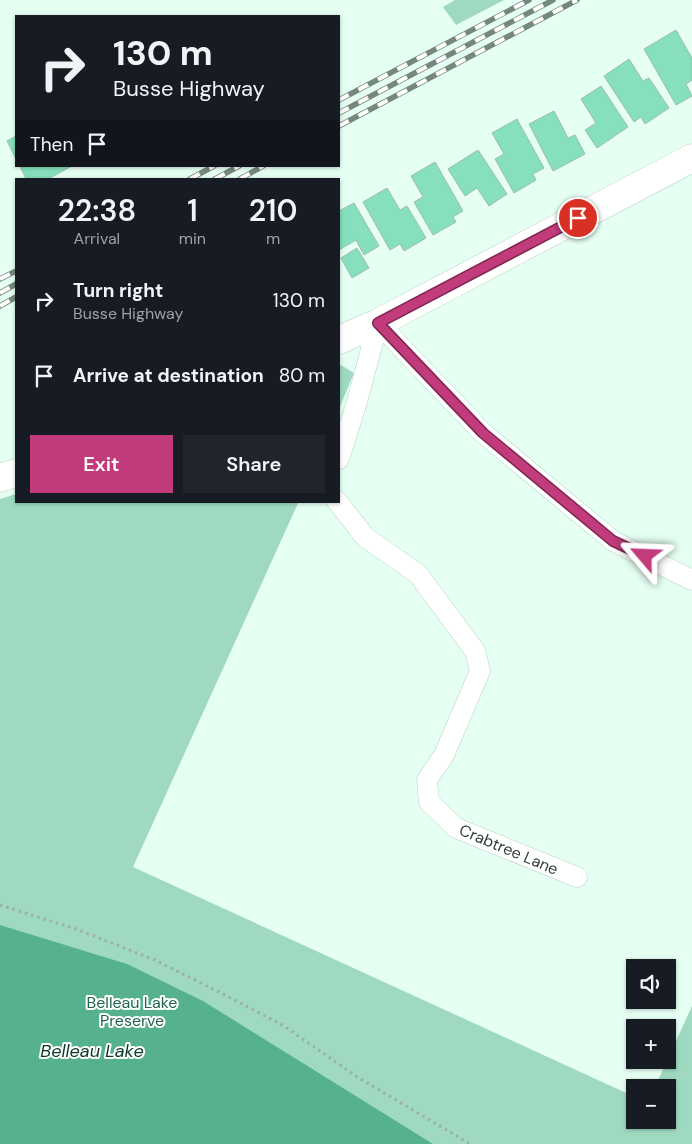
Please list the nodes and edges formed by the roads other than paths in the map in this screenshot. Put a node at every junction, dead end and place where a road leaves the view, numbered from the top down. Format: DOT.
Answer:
graph roads {
  1 [pos="692,158"];
  2 [pos="378,323"];
  3 [pos="340,340"];
  4 [pos="340,455"];
  5 [pos="15,473"];
  6 [pos="0,478"];
  7 [pos="339,503"];
  8 [pos="692,580"];
  9 [pos="578,877"];
  1 -- 2 [label="main road"];
  2 -- 3 [label="main road"];
  2 -- 4 [label="street"];
  2 -- 8 [label="street"];
  5 -- 6 [label="main road"];
  7 -- 9 [label="street, Crabtree Lane"];
}
